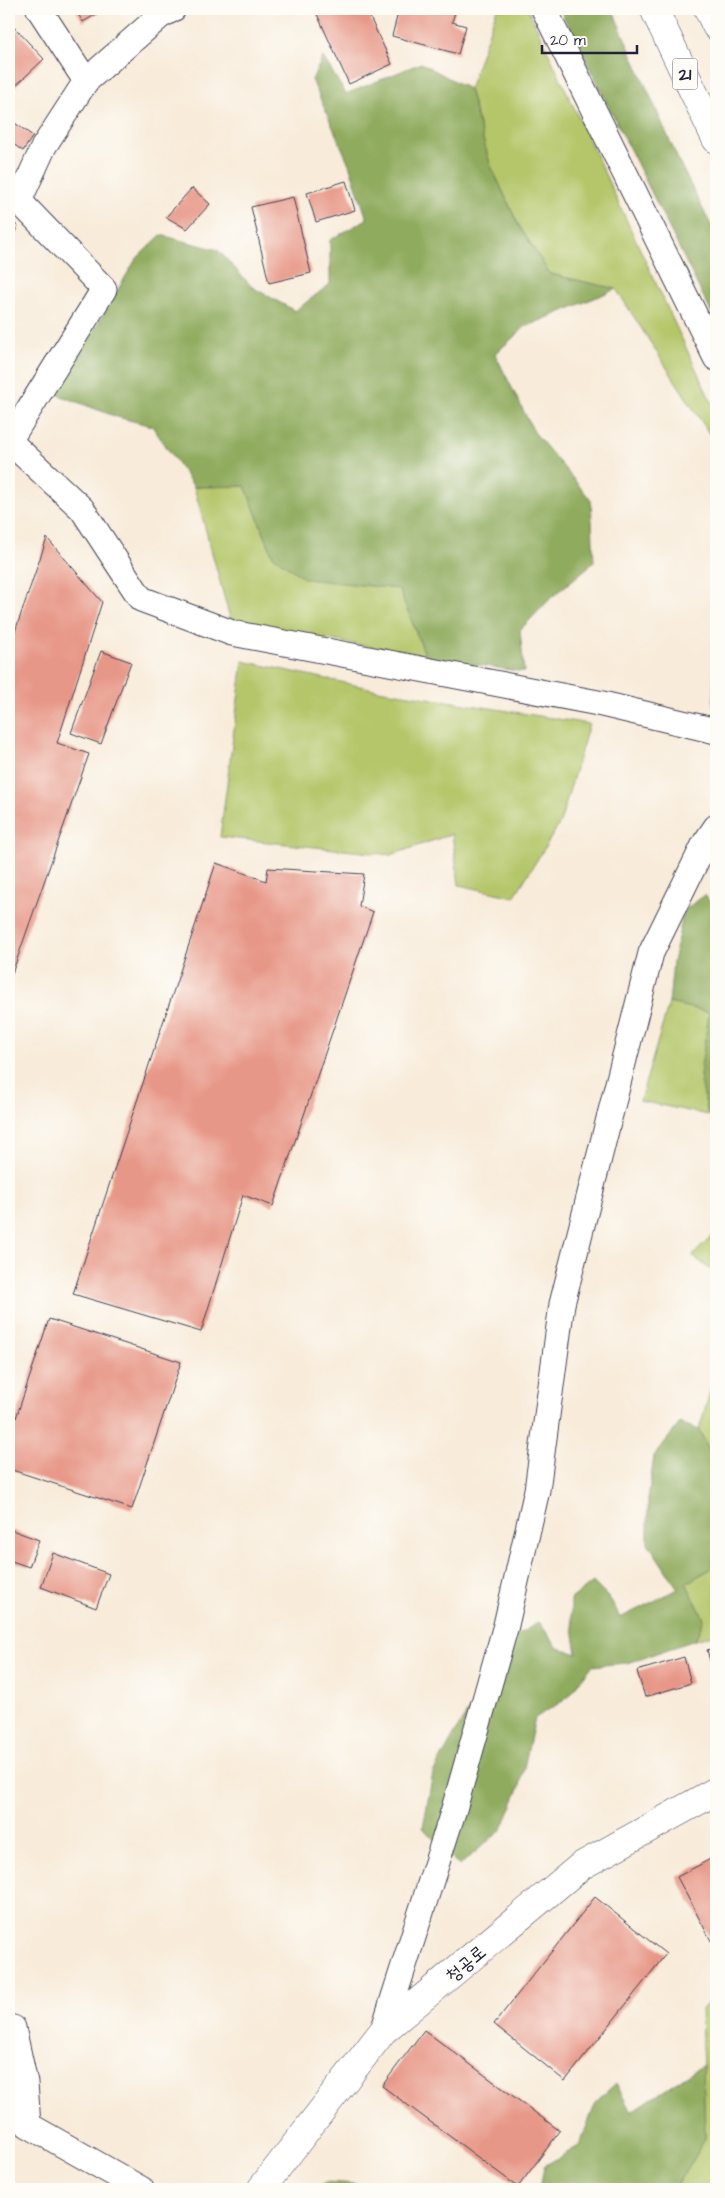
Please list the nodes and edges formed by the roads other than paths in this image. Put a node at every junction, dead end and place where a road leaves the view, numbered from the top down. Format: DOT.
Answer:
graph roads {
  1 [pos="39,9"];
  2 [pos="173,9"];
  3 [pos="544,9"];
  4 [pos="654,9"];
  5 [pos="708,9"];
  6 [pos="716,26"];
  7 [pos="86,81"];
  8 [pos="716,139"];
  9 [pos="716,358"];
  10 [pos="716,731"];
  11 [pos="716,828"];
  12 [pos="716,1791"];
  13 [pos="9,2027"];
  14 [pos="383,2032"];
  15 [pos="142,2189"];
  16 [pos="261,2189"];
  1 -- 7 [label="street"];
  2 -- 7 [label="street"];
  3 -- 9 [label="street"];
  4 -- 8 [label="main road, 21"];
  5 -- 6 [label="main road"];
  7 -- 10 [label="street"];
  11 -- 14 [label="street"];
  12 -- 14 [label="main road, 청공로"];
  13 -- 15 [label="street"];
  14 -- 16 [label="main road, 청공로"];
}
